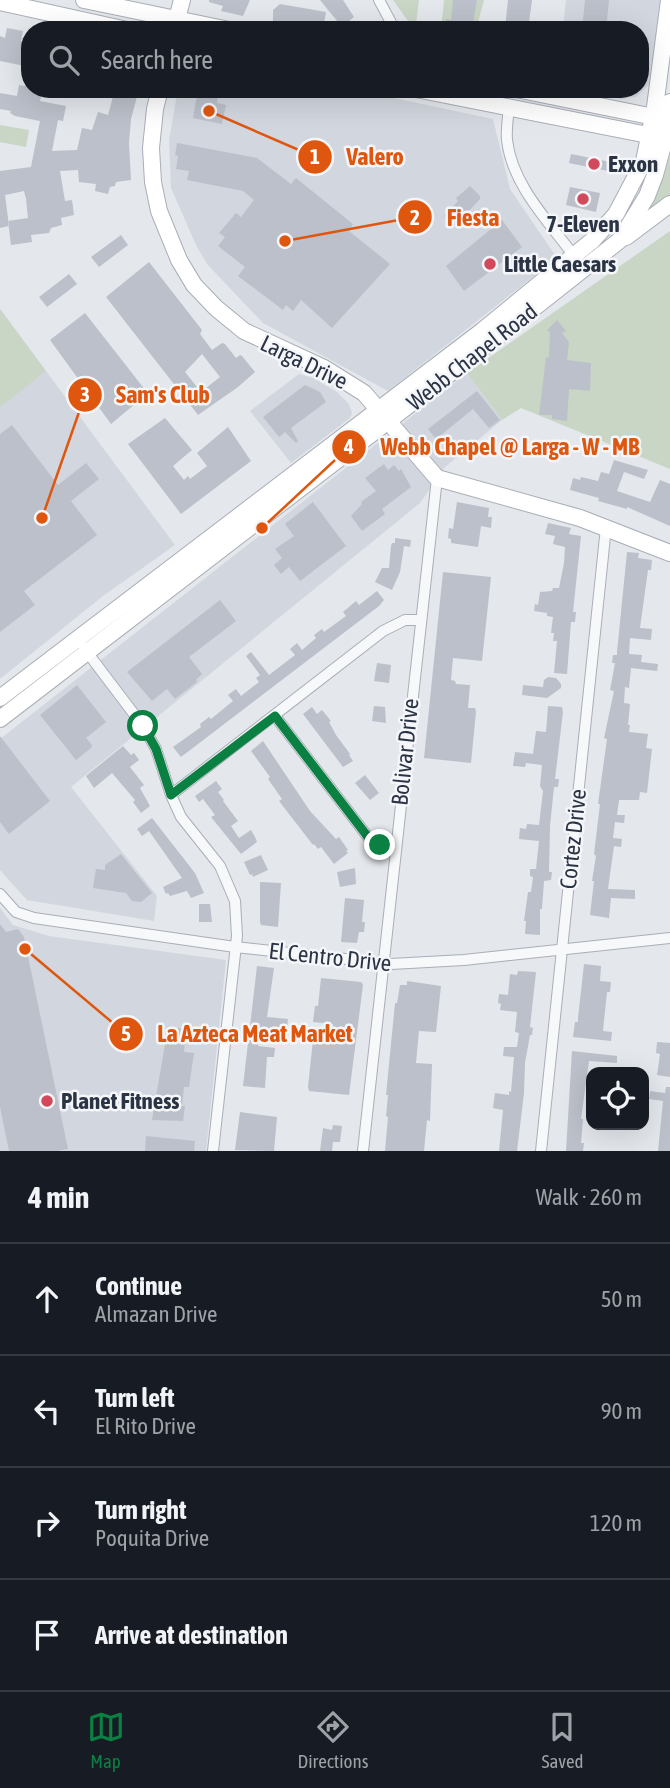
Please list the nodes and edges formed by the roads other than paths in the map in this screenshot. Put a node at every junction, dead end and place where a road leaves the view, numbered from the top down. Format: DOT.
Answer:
graph roads {
  1 [pos="84,0"];
  2 [pos="181,0"];
  3 [pos="379,0"];
  4 [pos="0,2"];
  5 [pos="668,8"];
  6 [pos="86,21"];
  7 [pos="164,21"];
  8 [pos="177,21"];
  9 [pos="390,21"];
  10 [pos="659,82"];
  11 [pos="649,96"];
  12 [pos="158,98"];
  13 [pos="462,98"];
  14 [pos="509,98"];
  15 [pos="562,98"];
  16 [pos="646,98"];
  17 [pos="670,102"];
  18 [pos="509,107"];
  19 [pos="608,107"];
  20 [pos="664,119"];
  21 [pos="662,137"];
  22 [pos="670,204"];
  23 [pos="620,240"];
  24 [pos="574,256"];
  25 [pos="584,270"];
  26 [pos="486,337"];
  27 [pos="384,415"];
  28 [pos="437,478"];
  29 [pos="606,527"];
  30 [pos="670,553"];
  31 [pos="419,620"];
  32 [pos="83,646"];
  33 [pos="0,698"];
  34 [pos="275,716"];
  35 [pos="0,719"];
  36 [pos="171,795"];
  37 [pos="395,848"];
  38 [pos="0,894"];
  39 [pos="670,939"];
  40 [pos="235,947"];
  41 [pos="562,949"];
  42 [pos="383,963"];
  43 [pos="213,1151"];
  44 [pos="363,1151"];
  45 [pos="541,1151"];
  1 -- 7 [label="main road"];
  2 -- 8 [label="main road"];
  3 -- 9 [label="street"];
  4 -- 6 [label="main road"];
  5 -- 10 [label="main road"];
  10 -- 11 [label="main road"];
  10 -- 20 [label="main road"];
  12 -- 27 [label="main road, Larga Drive"];
  13 -- 18 [label="main road"];
  14 -- 18 [label="main road"];
  15 -- 19 [label="main road"];
  16 -- 19 [label="main road"];
  17 -- 20 [label="main road"];
  18 -- 21 [label="main road"];
  18 -- 24 [label="street"];
  19 -- 20 [label="main road"];
  20 -- 21 [label="main road, Webb Chapel Road"];
  21 -- 23 [label="main road, Webb Chapel Road"];
  21 -- 24 [label="main road, Webb Chapel Road"];
  22 -- 23 [label="main road"];
  23 -- 25 [label="main road, Webb Chapel Road"];
  24 -- 25 [label="main road"];
  24 -- 26 [label="main road, Webb Chapel Road"];
  25 -- 26 [label="main road, Webb Chapel Road"];
  26 -- 27 [label="main road, Webb Chapel Road"];
  27 -- 28 [label="main road, Larga Drive"];
  27 -- 32 [label="main road, Webb Chapel Road"];
  28 -- 29 [label="main road"];
  28 -- 31 [label="street, Bolivar Drive"];
  29 -- 30 [label="main road"];
  29 -- 41 [label="street, Cortez Drive"];
  31 -- 34 [label="street"];
  31 -- 37 [label="street, Bolivar Drive"];
  32 -- 33 [label="main road, Webb Chapel Road"];
  32 -- 35 [label="main road, Webb Chapel Road"];
  32 -- 36 [label="street"];
  34 -- 36 [label="street"];
  34 -- 37 [label="street"];
  36 -- 40 [label="street"];
  37 -- 42 [label="street, Bolivar Drive"];
  38 -- 40 [label="street, El Centro Drive"];
  39 -- 41 [label="street, El Centro Drive"];
  40 -- 42 [label="street, El Centro Drive"];
  40 -- 43 [label="street"];
  41 -- 42 [label="street, El Centro Drive"];
  41 -- 45 [label="street, Cortez Drive"];
  42 -- 44 [label="street, Bolivar Drive"];
}
